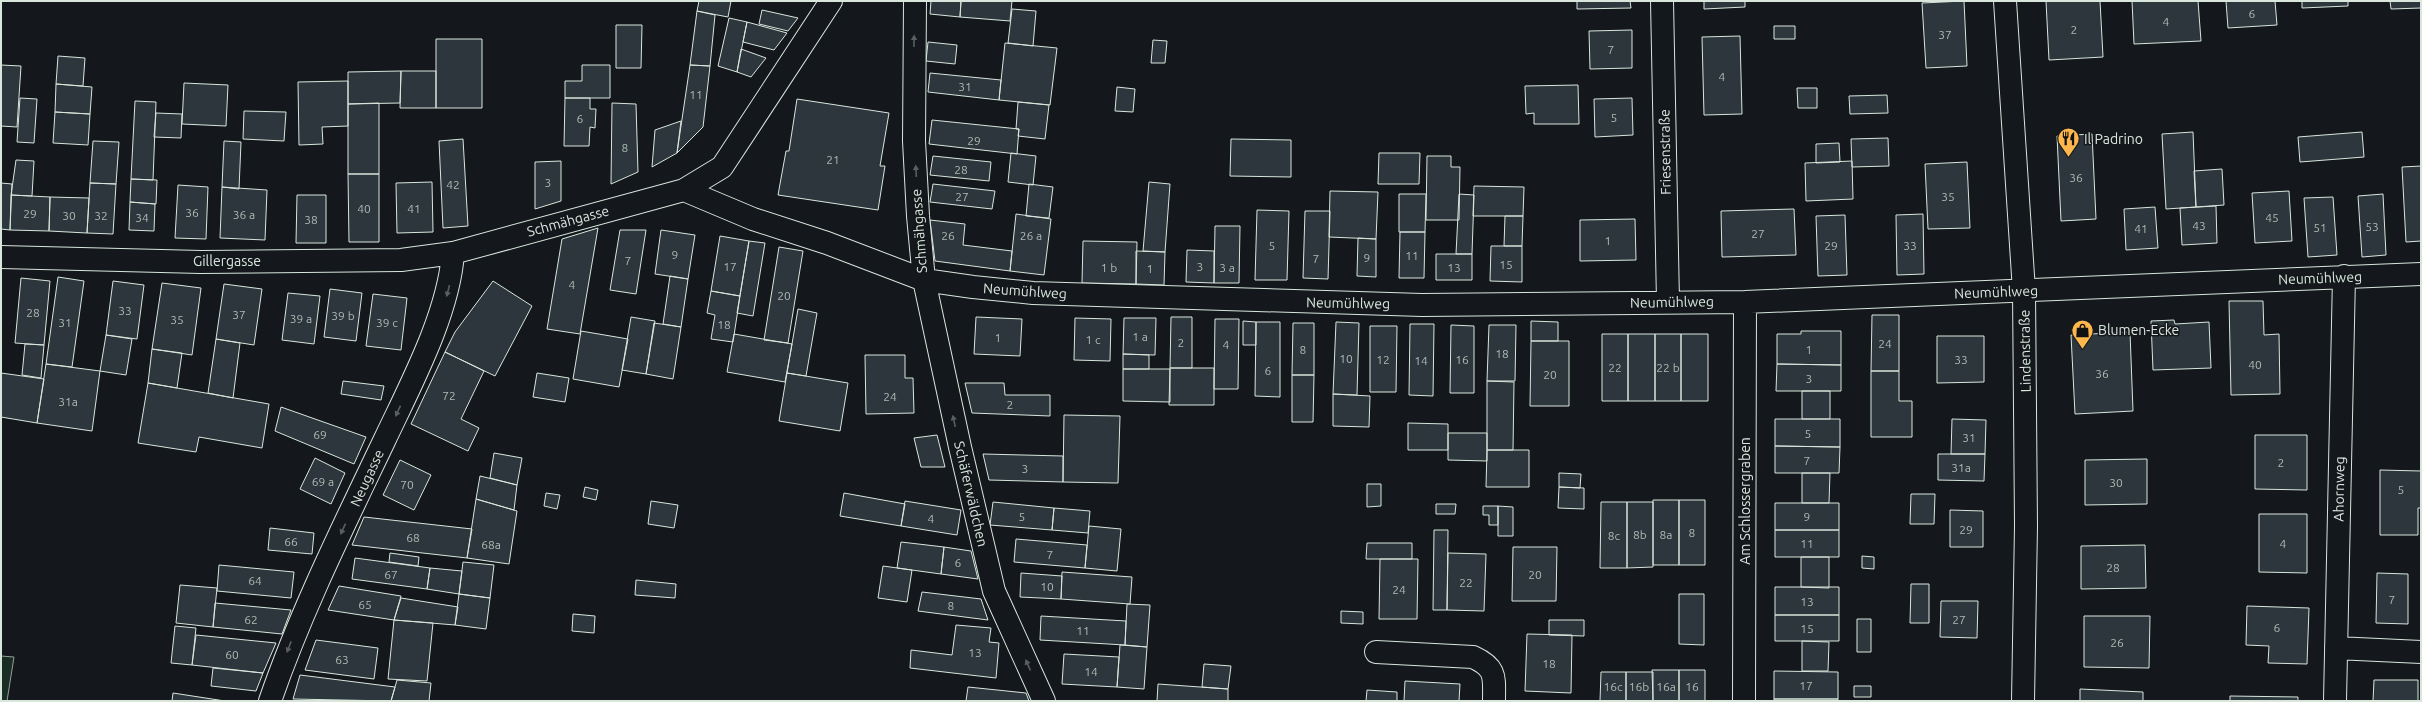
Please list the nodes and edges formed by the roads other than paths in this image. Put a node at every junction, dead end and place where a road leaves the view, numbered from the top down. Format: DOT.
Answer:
graph roads {
  1 [pos="831,1"];
  2 [pos="915,1"];
  3 [pos="1662,1"];
  4 [pos="2005,1"];
  5 [pos="684,190"];
  6 [pos="453,253"];
  7 [pos="1,257"];
  8 [pos="2421,274"];
  9 [pos="2344,276"];
  10 [pos="924,280"];
  11 [pos="2024,291"];
  12 [pos="1668,302"];
  13 [pos="1745,302"];
  14 [pos="2336,648"];
  15 [pos="1376,652"];
  16 [pos="2421,652"];
  17 [pos="270,701"];
  18 [pos="1044,701"];
  19 [pos="1494,701"];
  20 [pos="1744,701"];
  21 [pos="2023,701"];
  22 [pos="2335,701"];
  1 -- 5 [label="street, Schmähgasse"];
  10 -- 2 [label="street, Schmähgasse, one-way"];
  3 -- 12 [label="street, Friesenstraße"];
  4 -- 11 [label="street, Lindenstraße"];
  5 -- 6 [label="street, Schmähgasse"];
  5 -- 10 [label="street, Schmähgasse"];
  6 -- 7 [label="street, Gillergasse"];
  6 -- 17 [label="street, Neugasse, one-way"];
  8 -- 9 [label="street, Neumühlweg"];
  9 -- 11 [label="street, Neumühlweg"];
  9 -- 14 [label="street, Ahornweg"];
  10 -- 12 [label="street, Neumühlweg"];
  18 -- 10 [label="street, Schäferwäldchen, one-way"];
  11 -- 13 [label="street, Neumühlweg"];
  11 -- 21 [label="street, Lindenstraße"];
  12 -- 13 [label="street, Neumühlweg"];
  13 -- 20 [label="street, Am Schlossergraben"];
  14 -- 16 [label="street"];
  14 -- 22 [label="street, Ahornweg"];
  15 -- 19 [label="street"];
}
